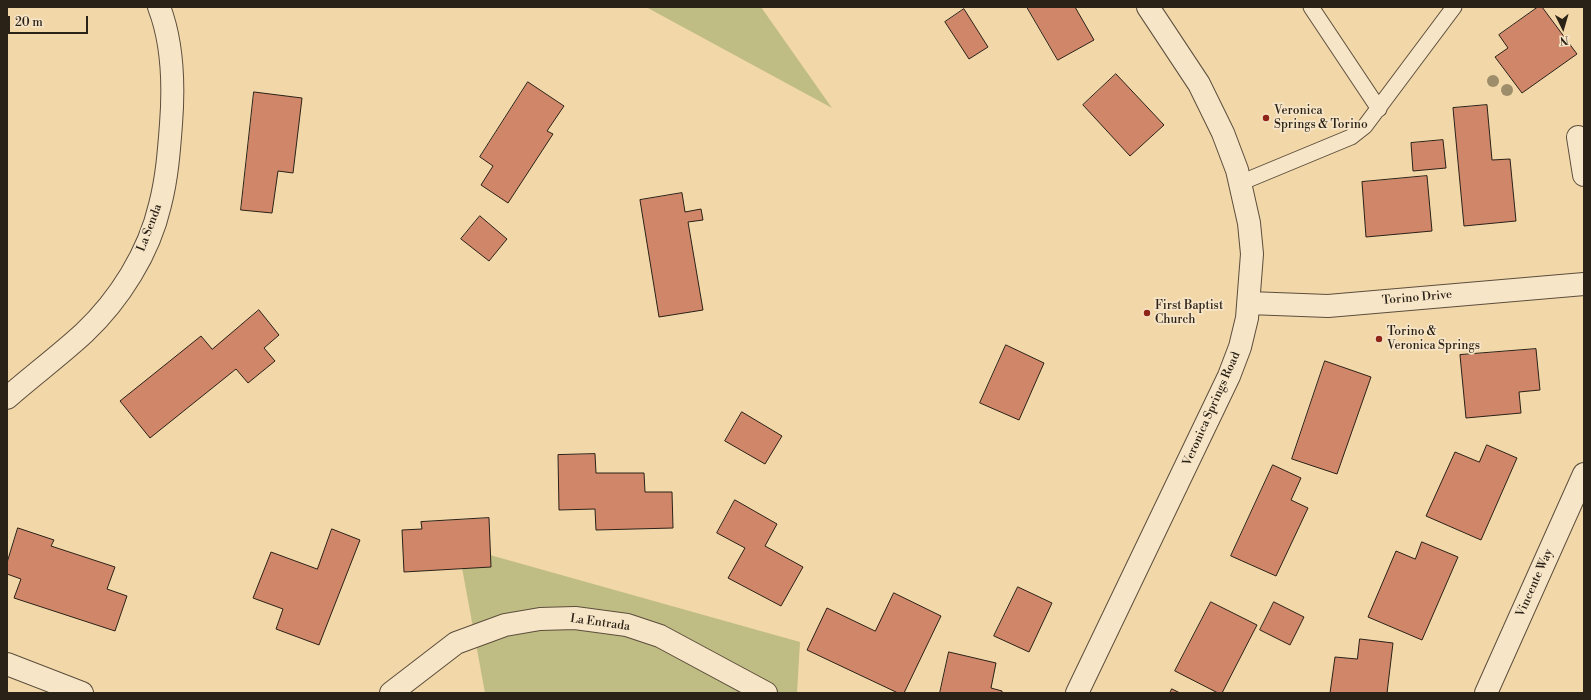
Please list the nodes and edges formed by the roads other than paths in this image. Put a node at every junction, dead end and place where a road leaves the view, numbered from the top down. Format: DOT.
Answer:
graph roads {
  1 [pos="159,7"];
  2 [pos="1148,7"];
  3 [pos="1311,7"];
  4 [pos="1454,7"];
  5 [pos="1378,109"];
  6 [pos="1578,137"];
  7 [pos="1584,176"];
  8 [pos="1240,183"];
  9 [pos="1584,284"];
  10 [pos="1249,302"];
  11 [pos="7,398"];
  12 [pos="1584,474"];
  13 [pos="7,664"];
  14 [pos="82,693"];
  15 [pos="391,693"];
  16 [pos="766,693"];
  17 [pos="1077,693"];
  18 [pos="1486,693"];
  1 -- 11 [label="street, La Senda"];
  2 -- 8 [label="street, Veronica Springs Road"];
  3 -- 5 [label="lane"];
  4 -- 5 [label="lane"];
  5 -- 8 [label="lane"];
  6 -- 7 [label="street"];
  8 -- 10 [label="street, Veronica Springs Road"];
  9 -- 10 [label="street, Torino Drive"];
  10 -- 17 [label="street, Veronica Springs Road"];
  12 -- 18 [label="street, Vincente Way"];
  13 -- 14 [label="street"];
  15 -- 16 [label="street, La Entrada"];
}
